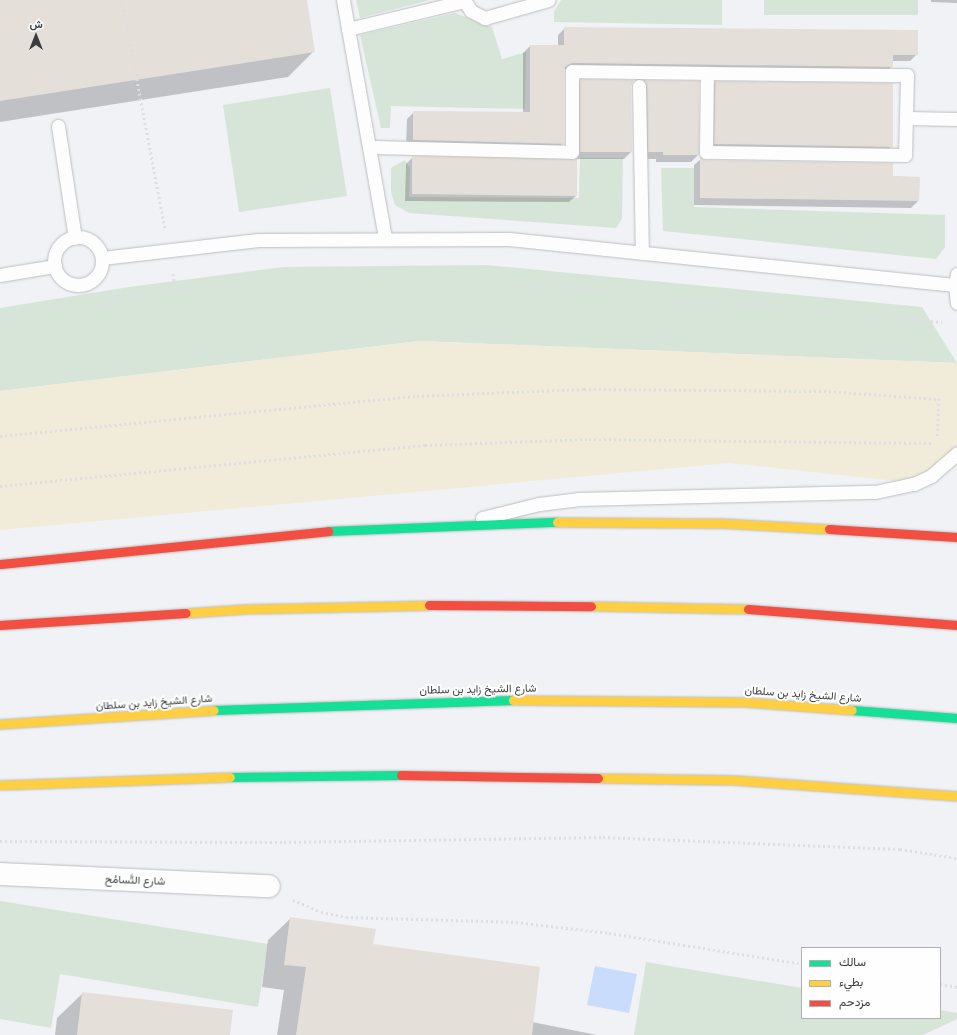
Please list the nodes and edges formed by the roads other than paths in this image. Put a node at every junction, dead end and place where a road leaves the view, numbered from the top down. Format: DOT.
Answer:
graph roads {
  1 [pos="343,0"];
  2 [pos="548,0"];
  3 [pos="464,1"];
  4 [pos="348,29"];
  5 [pos="707,73"];
  6 [pos="639,86"];
  7 [pos="906,118"];
  8 [pos="957,119"];
  9 [pos="58,126"];
  10 [pos="370,147"];
  11 [pos="74,238"];
  12 [pos="385,238"];
  13 [pos="642,253"];
  14 [pos="102,258"];
  15 [pos="55,266"];
  16 [pos="0,275"];
  17 [pos="956,280"];
  18 [pos="957,303"];
  19 [pos="957,453"];
  20 [pos="463,524"];
  21 [pos="957,537"];
  22 [pos="0,564"];
  23 [pos="0,625"];
  24 [pos="957,625"];
  25 [pos="957,718"];
  26 [pos="0,724"];
  27 [pos="0,785"];
  28 [pos="957,796"];
  29 [pos="0,874"];
  30 [pos="269,886"];
  1 -- 4 [label="lane"];
  2 -- 3 [label="lane"];
  3 -- 4 [label="lane"];
  4 -- 10 [label="lane"];
  5 -- 7 [label="lane"];
  5 -- 7 [label="lane"];
  5 -- 10 [label="lane"];
  6 -- 13 [label="lane"];
  7 -- 8 [label="lane"];
  9 -- 11 [label="lane"];
  10 -- 12 [label="lane"];
  11 -- 14 [label="lane"];
  11 -- 15 [label="lane"];
  12 -- 13 [label="lane"];
  12 -- 14 [label="lane"];
  13 -- 17 [label="lane"];
  14 -- 15 [label="lane"];
  15 -- 16 [label="lane"];
  17 -- 18 [label="lane"];
  19 -- 20 [label="lane"];
  20 -- 21 [label="main road"];
  20 -- 22 [label="main road"];
  23 -- 24 [label="main road"];
  25 -- 26 [label="main road, شارع الشيخ زايد بن سلطان"];
  27 -- 28 [label="main road"];
  29 -- 30 [label="street, شارع التَّسامُح"];
}
